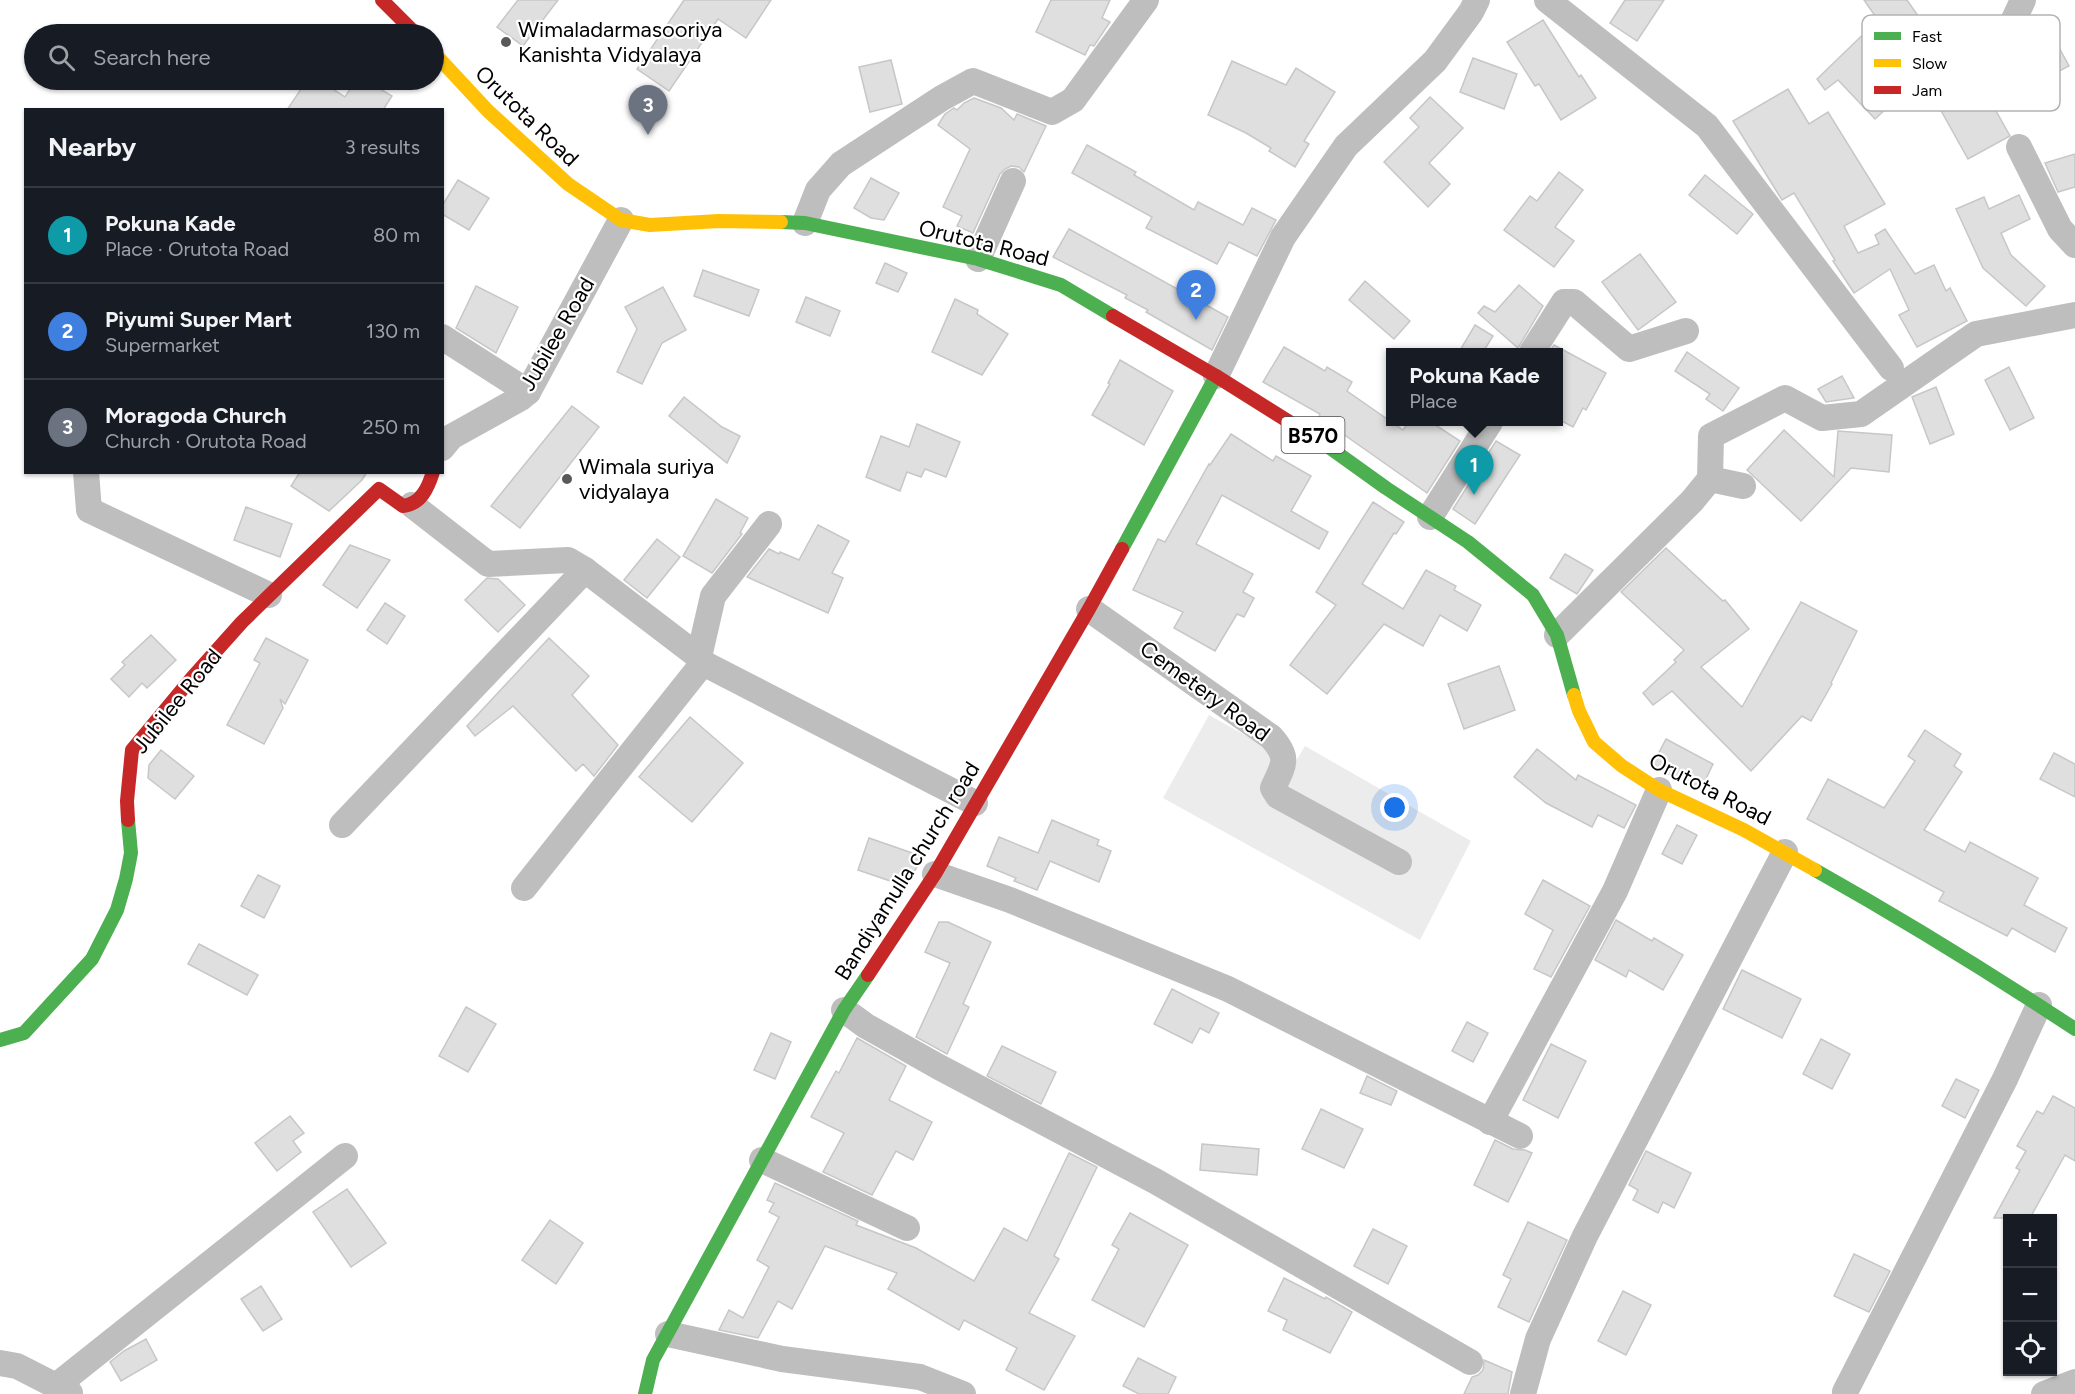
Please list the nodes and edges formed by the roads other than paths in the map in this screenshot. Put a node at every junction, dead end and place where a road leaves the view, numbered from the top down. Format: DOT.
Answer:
graph roads {
  1 [pos="381,0"];
  2 [pos="1146,0"];
  3 [pos="1477,0"];
  4 [pos="1546,0"];
  5 [pos="2024,0"];
  6 [pos="2016,15"];
  7 [pos="406,24"];
  8 [pos="444,64"];
  9 [pos="2019,147"];
  10 [pos="1013,181"];
  11 [pos="621,220"];
  12 [pos="805,223"];
  13 [pos="2075,246"];
  14 [pos="978,259"];
  15 [pos="2075,315"];
  16 [pos="1686,331"];
  17 [pos="444,338"];
  18 [pos="1535,348"];
  19 [pos="1891,368"];
  20 [pos="1216,376"];
  21 [pos="528,392"];
  22 [pos="1487,426"];
  23 [pos="444,445"];
  24 [pos="86,474"];
  25 [pos="432,474"];
  26 [pos="1710,479"];
  27 [pos="1743,486"];
  28 [pos="412,506"];
  29 [pos="1430,517"];
  30 [pos="769,524"];
  31 [pos="585,570"];
  32 [pos="269,594"];
  33 [pos="1089,609"];
  34 [pos="1557,635"];
  35 [pos="701,660"];
  36 [pos="1659,790"];
  37 [pos="975,803"];
  38 [pos="342,825"];
  39 [pos="1785,852"];
  40 [pos="1400,862"];
  41 [pos="935,874"];
  42 [pos="524,888"];
  43 [pos="2039,1005"];
  44 [pos="844,1010"];
  45 [pos="2075,1029"];
  46 [pos="0,1040"];
  47 [pos="1490,1122"];
  48 [pos="1520,1136"];
  49 [pos="345,1156"];
  50 [pos="762,1161"];
  51 [pos="907,1228"];
  52 [pos="668,1334"];
  53 [pos="1470,1362"];
  54 [pos="0,1363"];
  55 [pos="2075,1382"];
  56 [pos="64,1390"];
  57 [pos="1845,1392"];
  58 [pos="645,1394"];
  59 [pos="963,1394"];
  60 [pos="1523,1394"];
  61 [pos="2044,1394"];
  1 -- 7 [label="main road"];
  2 -- 12 [label="street"];
  3 -- 20 [label="street"];
  4 -- 19 [label="street"];
  5 -- 6 [label="street"];
  8 -- 11 [label="main road, Orutota Road / B570"];
  9 -- 13 [label="street"];
  10 -- 14 [label="street"];
  11 -- 12 [label="main road, Orutota Road / B570"];
  11 -- 21 [label="street, Jubilee Road"];
  12 -- 14 [label="main road, Orutota Road / B570"];
  14 -- 20 [label="main road, Orutota Road / B570"];
  15 -- 26 [label="street"];
  16 -- 18 [label="street"];
  17 -- 21 [label="street"];
  20 -- 29 [label="main road, Orutota Road / B570"];
  20 -- 33 [label="main road, Bandiyamulla church road"];
  21 -- 23 [label="street, Jubilee Road"];
  22 -- 29 [label="street"];
  24 -- 32 [label="street"];
  25 -- 28 [label="main road"];
  26 -- 27 [label="street"];
  26 -- 34 [label="street"];
  28 -- 31 [label="street"];
  28 -- 32 [label="main road, Jubilee Road"];
  29 -- 34 [label="main road, Orutota Road / B570"];
  30 -- 35 [label="street"];
  31 -- 35 [label="street"];
  31 -- 38 [label="street"];
  32 -- 46 [label="main road, Jubilee Road"];
  33 -- 37 [label="main road, Bandiyamulla church road"];
  33 -- 40 [label="street, Cemetery Road"];
  34 -- 36 [label="main road, Orutota Road / B570"];
  35 -- 37 [label="street"];
  35 -- 42 [label="street"];
  36 -- 39 [label="main road, Orutota Road / B570"];
  36 -- 47 [label="street"];
  37 -- 41 [label="main road, Bandiyamulla church road"];
  39 -- 43 [label="main road, Orutota Road / B570"];
  39 -- 60 [label="street"];
  41 -- 44 [label="main road, Bandiyamulla church road"];
  41 -- 47 [label="street"];
  43 -- 45 [label="main road, Orutota Road / B570"];
  43 -- 57 [label="street"];
  44 -- 50 [label="main road, Bandiyamulla church road"];
  44 -- 53 [label="street"];
  47 -- 48 [label="street"];
  49 -- 56 [label="street"];
  50 -- 51 [label="street"];
  50 -- 52 [label="main road, Bandiyamulla church road"];
  52 -- 58 [label="main road, Bandiyamulla church road"];
  52 -- 59 [label="street"];
  54 -- 56 [label="street"];
  55 -- 61 [label="street"];
}
